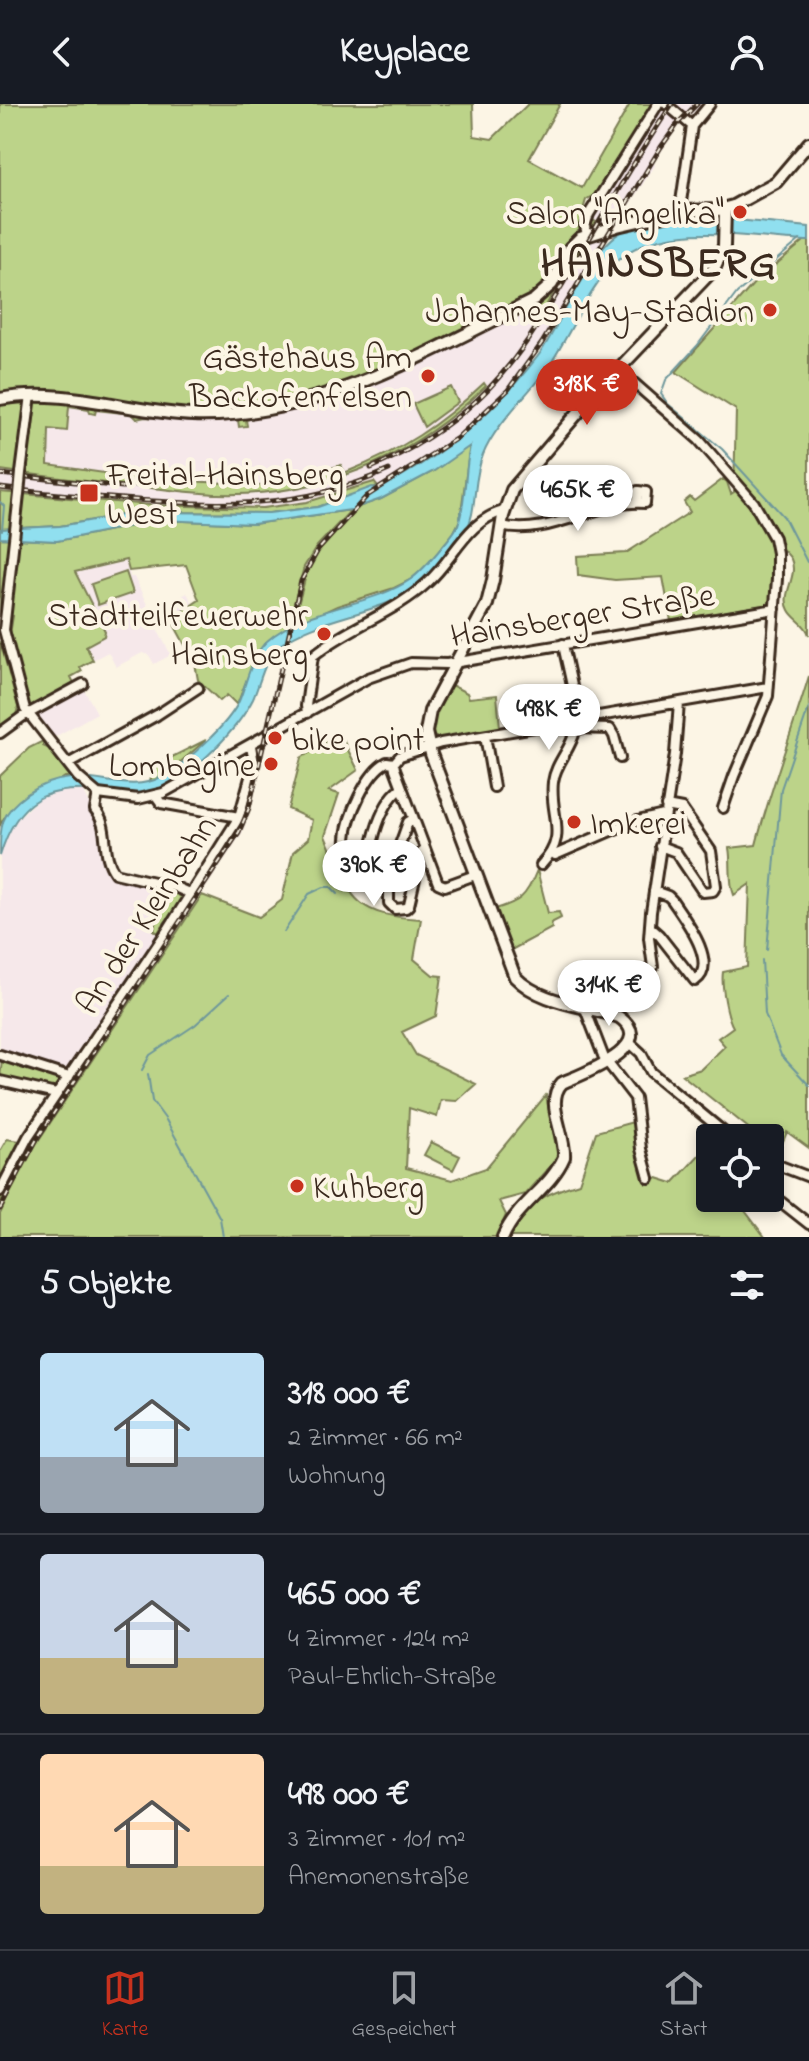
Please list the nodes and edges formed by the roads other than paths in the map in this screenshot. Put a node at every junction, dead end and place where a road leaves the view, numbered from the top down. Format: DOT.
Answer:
graph roads {
  1 [pos="658,104"];
  2 [pos="666,104"];
  3 [pos="710,104"];
  4 [pos="692,126"];
  5 [pos="809,143"];
  6 [pos="682,211"];
  7 [pos="726,214"];
  8 [pos="587,235"];
  9 [pos="618,369"];
  10 [pos="26,396"];
  11 [pos="0,399"];
  12 [pos="637,502"];
  13 [pos="504,511"];
  14 [pos="501,526"];
  15 [pos="4,582"];
  16 [pos="775,609"];
  17 [pos="563,644"];
  18 [pos="455,663"];
  19 [pos="83,684"];
  20 [pos="768,687"];
  21 [pos="198,688"];
  22 [pos="679,703"];
  23 [pos="307,713"];
  24 [pos="28,714"];
  25 [pos="576,724"];
  26 [pos="0,733"];
  27 [pos="485,736"];
  28 [pos="428,746"];
  29 [pos="247,748"];
  30 [pos="620,758"];
  31 [pos="394,763"];
  32 [pos="68,764"];
  33 [pos="494,787"];
  34 [pos="401,788"];
  35 [pos="95,792"];
  36 [pos="156,796"];
  37 [pos="723,808"];
  38 [pos="665,810"];
  39 [pos="239,817"];
  40 [pos="413,819"];
  41 [pos="660,846"];
  42 [pos="425,849"];
  43 [pos="552,852"];
  44 [pos="541,865"];
  45 [pos="475,875"];
  46 [pos="654,891"];
  47 [pos="191,894"];
  48 [pos="650,927"];
  49 [pos="653,967"];
  50 [pos="584,1006"];
  51 [pos="630,1043"];
  52 [pos="0,1055"];
  53 [pos="606,1062"];
  54 [pos="69,1077"];
  55 [pos="0,1081"];
  56 [pos="56,1094"];
  57 [pos="714,1124"];
  58 [pos="784,1167"];
  59 [pos="809,1177"];
  60 [pos="649,1178"];
  61 [pos="0,1191"];
  62 [pos="784,1204"];
  63 [pos="809,1224"];
  64 [pos="503,1237"];
  1 -- 8 [label="street"];
  2 -- 4 [label="street"];
  3 -- 4 [label="street"];
  4 -- 6 [label="street"];
  5 -- 7 [label="main road"];
  6 -- 7 [label="main road"];
  6 -- 8 [label="main road"];
  7 -- 9 [label="main road"];
  8 -- 10 [label="main road"];
  9 -- 13 [label="main road"];
  9 -- 16 [label="street"];
  10 -- 11 [label="main road"];
  10 -- 15 [label="street, bridge"];
  12 -- 14 [label="street"];
  13 -- 14 [label="main road"];
  13 -- 23 [label="street"];
  14 -- 18 [label="main road"];
  15 -- 24 [label="street"];
  16 -- 17 [label="street, Hainsberger Straße"];
  16 -- 20 [label="street"];
  17 -- 18 [label="street, Hainsberger Straße"];
  17 -- 25 [label="street"];
  18 -- 23 [label="street, Hainsberger Straße"];
  18 -- 28 [label="main road"];
  19 -- 24 [label="street"];
  20 -- 22 [label="street"];
  20 -- 37 [label="street"];
  21 -- 32 [label="street"];
  22 -- 25 [label="street"];
  22 -- 38 [label="street"];
  23 -- 29 [label="street, Hainsberger Straße"];
  24 -- 26 [label="street"];
  24 -- 32 [label="street"];
  25 -- 27 [label="street"];
  25 -- 30 [label="street"];
  25 -- 43 [label="street"];
  27 -- 28 [label="street"];
  27 -- 33 [label="street"];
  28 -- 31 [label="street"];
  28 -- 45 [label="main road"];
  29 -- 36 [label="street"];
  29 -- 39 [label="street, An der Kleinbahn"];
  31 -- 34 [label="street"];
  31 -- 34 [label="street"];
  32 -- 35 [label="street"];
  34 -- 40 [label="street"];
  35 -- 36 [label="street"];
  35 -- 47 [label="street"];
  36 -- 39 [label="street"];
  38 -- 41 [label="street"];
  38 -- 41 [label="street"];
  38 -- 43 [label="street"];
  39 -- 47 [label="street, An der Kleinbahn"];
  40 -- 42 [label="street"];
  40 -- 42 [label="street"];
  41 -- 46 [label="street"];
  42 -- 45 [label="street"];
  43 -- 44 [label="street"];
  45 -- 50 [label="main road"];
  46 -- 48 [label="street"];
  46 -- 48 [label="street"];
  47 -- 54 [label="street, An der Kleinbahn"];
  48 -- 49 [label="street"];
  50 -- 51 [label="main road"];
  50 -- 53 [label="street"];
  51 -- 53 [label="main road"];
  51 -- 57 [label="street"];
  52 -- 54 [label="street"];
  53 -- 60 [label="street"];
  53 -- 64 [label="main road"];
  54 -- 56 [label="street, An der Kleinbahn"];
  55 -- 56 [label="street"];
  56 -- 61 [label="street, An der Kleinbahn"];
  58 -- 59 [label="street"];
  62 -- 63 [label="street"];
}
